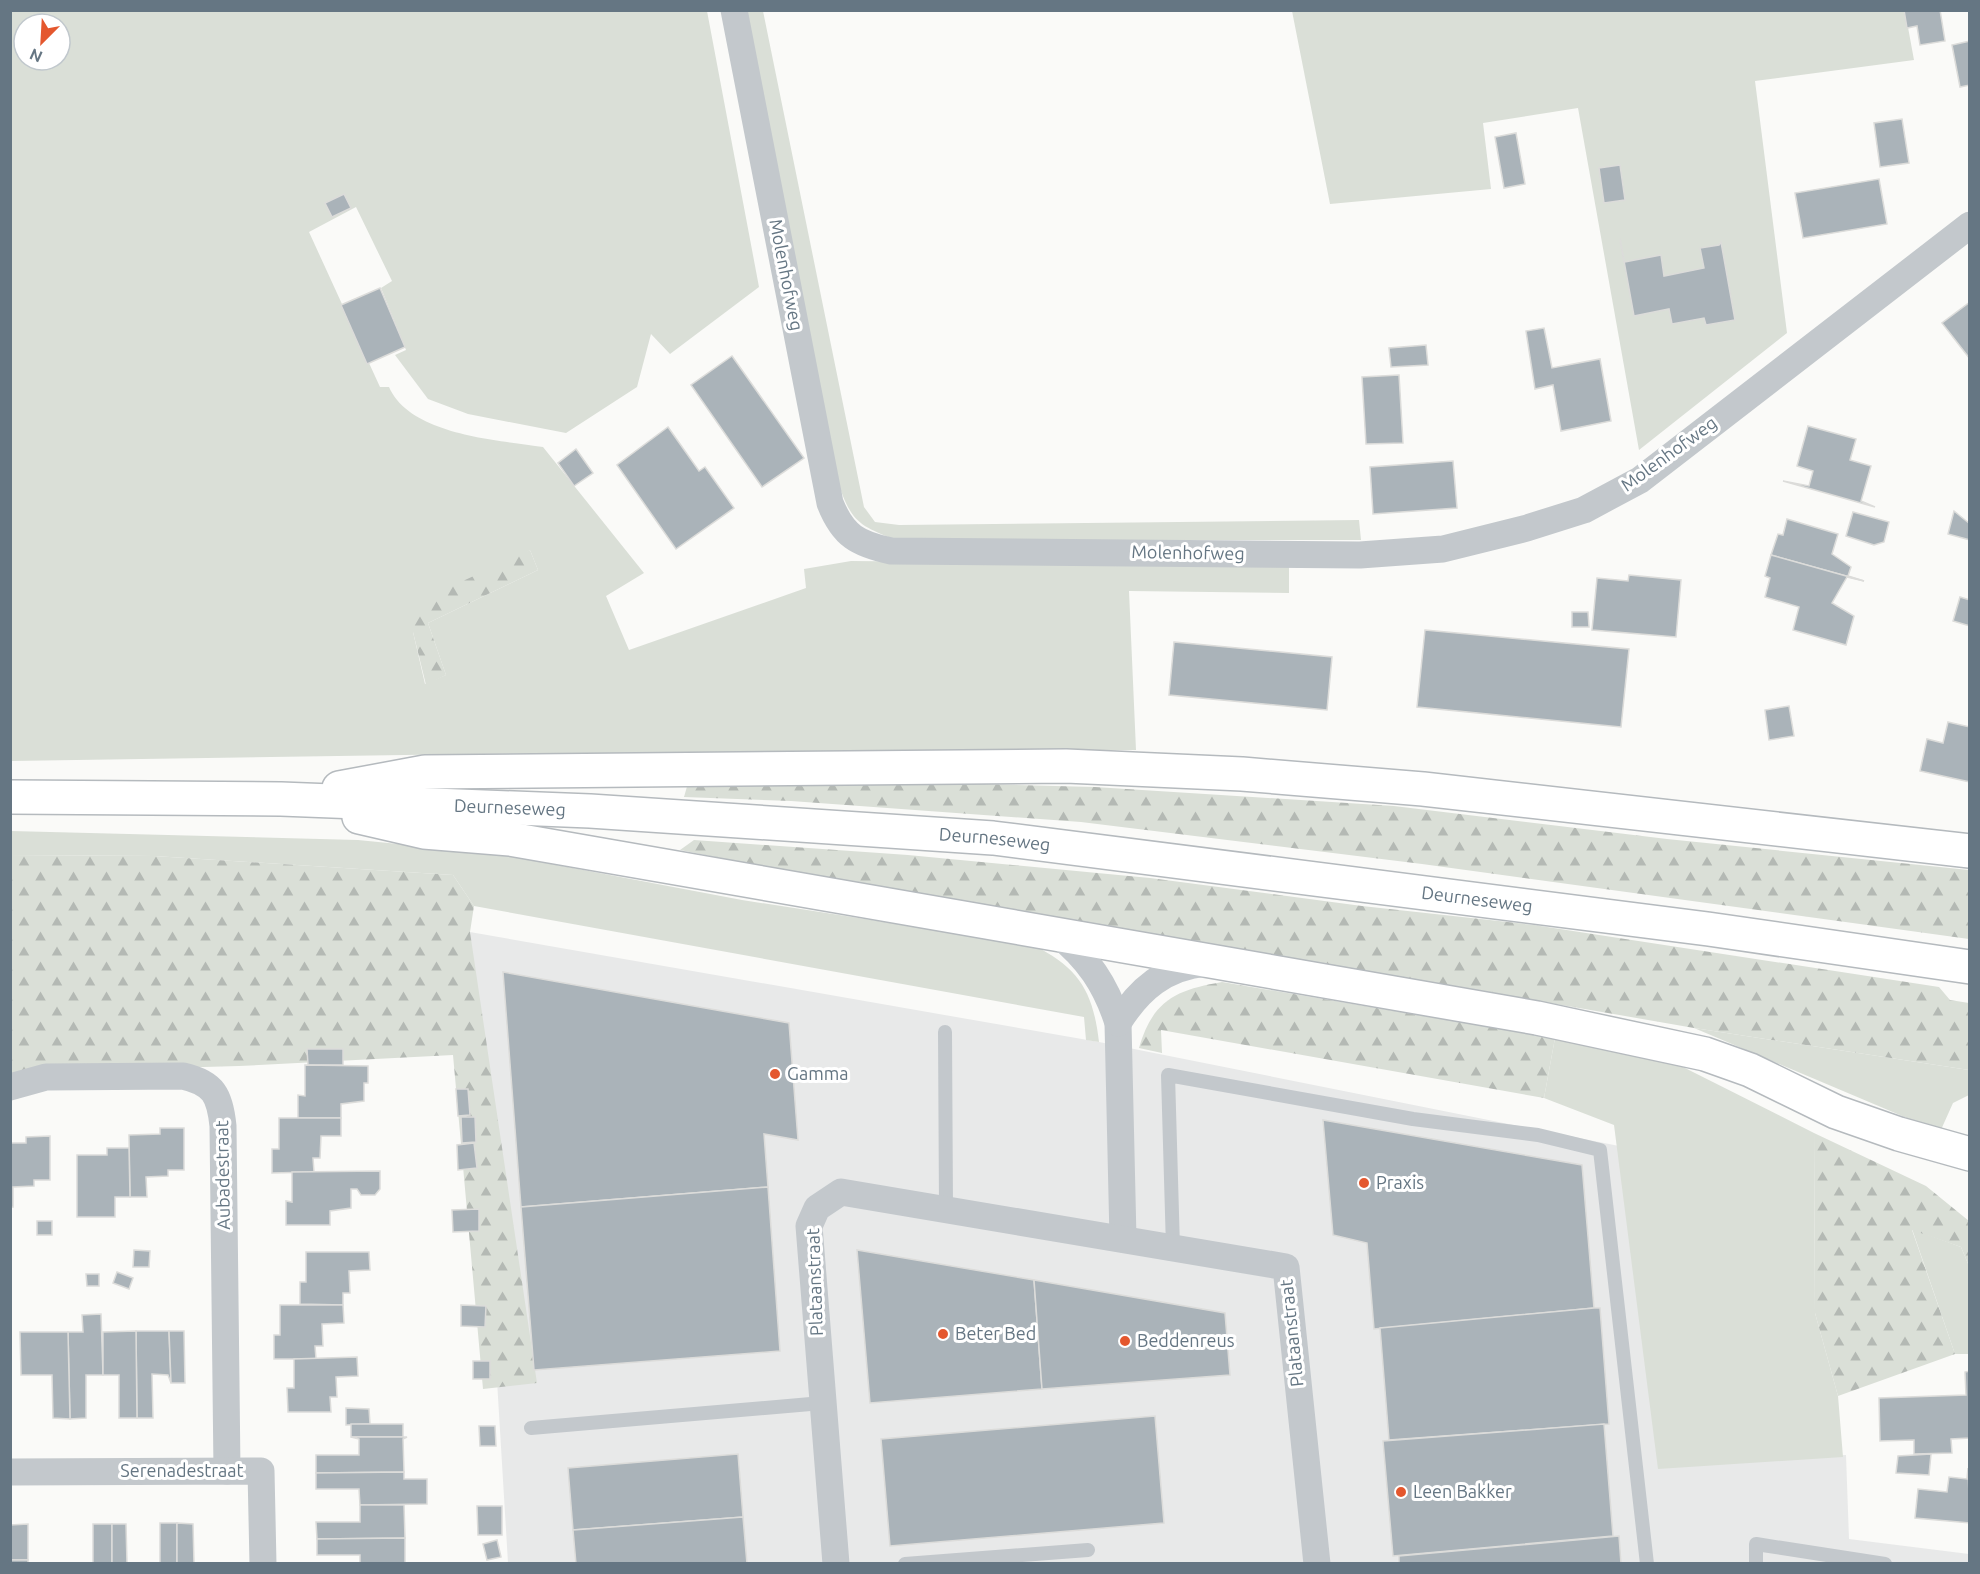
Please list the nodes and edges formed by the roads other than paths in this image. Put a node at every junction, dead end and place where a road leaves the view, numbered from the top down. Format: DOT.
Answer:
graph roads {
  1 [pos="734,10"];
  2 [pos="1970,225"];
  3 [pos="10,797"];
  4 [pos="281,799"];
  5 [pos="1970,851"];
  6 [pos="1056,933"];
  7 [pos="1213,962"];
  8 [pos="1970,967"];
  9 [pos="1118,1023"];
  10 [pos="945,1032"];
  11 [pos="10,1087"];
  12 [pos="1970,1154"];
  13 [pos="946,1208"];
  14 [pos="1123,1239"];
  15 [pos="1173,1248"];
  16 [pos="822,1404"];
  17 [pos="531,1428"];
  18 [pos="227,1471"];
  19 [pos="10,1472"];
  20 [pos="1088,1550"];
  21 [pos="263,1563"];
  22 [pos="836,1563"];
  23 [pos="905,1563"];
  24 [pos="1317,1563"];
  25 [pos="1647,1563"];
  26 [pos="1756,1563"];
  27 [pos="1885,1563"];
  1 -- 2 [label="street, Molenhofweg"];
  3 -- 4 [label="main road, Deurneseweg"];
  4 -- 5 [label="main road"];
  4 -- 6 [label="main road"];
  4 -- 8 [label="main road, Deurneseweg"];
  6 -- 7 [label="main road"];
  6 -- 9 [label="street"];
  7 -- 9 [label="street"];
  7 -- 12 [label="main road"];
  9 -- 14 [label="street"];
  10 -- 13 [label="lane"];
  11 -- 18 [label="street, Aubadestraat"];
  13 -- 14 [label="street, Plataanstraat"];
  13 -- 16 [label="street, Plataanstraat"];
  14 -- 15 [label="street, Plataanstraat"];
  15 -- 24 [label="street, Plataanstraat"];
  15 -- 25 [label="lane"];
  16 -- 17 [label="lane"];
  16 -- 22 [label="street, Plataanstraat"];
  18 -- 19 [label="street, Serenadestraat"];
  18 -- 21 [label="street, Serenadestraat"];
  20 -- 23 [label="lane"];
  26 -- 27 [label="lane"];
}
